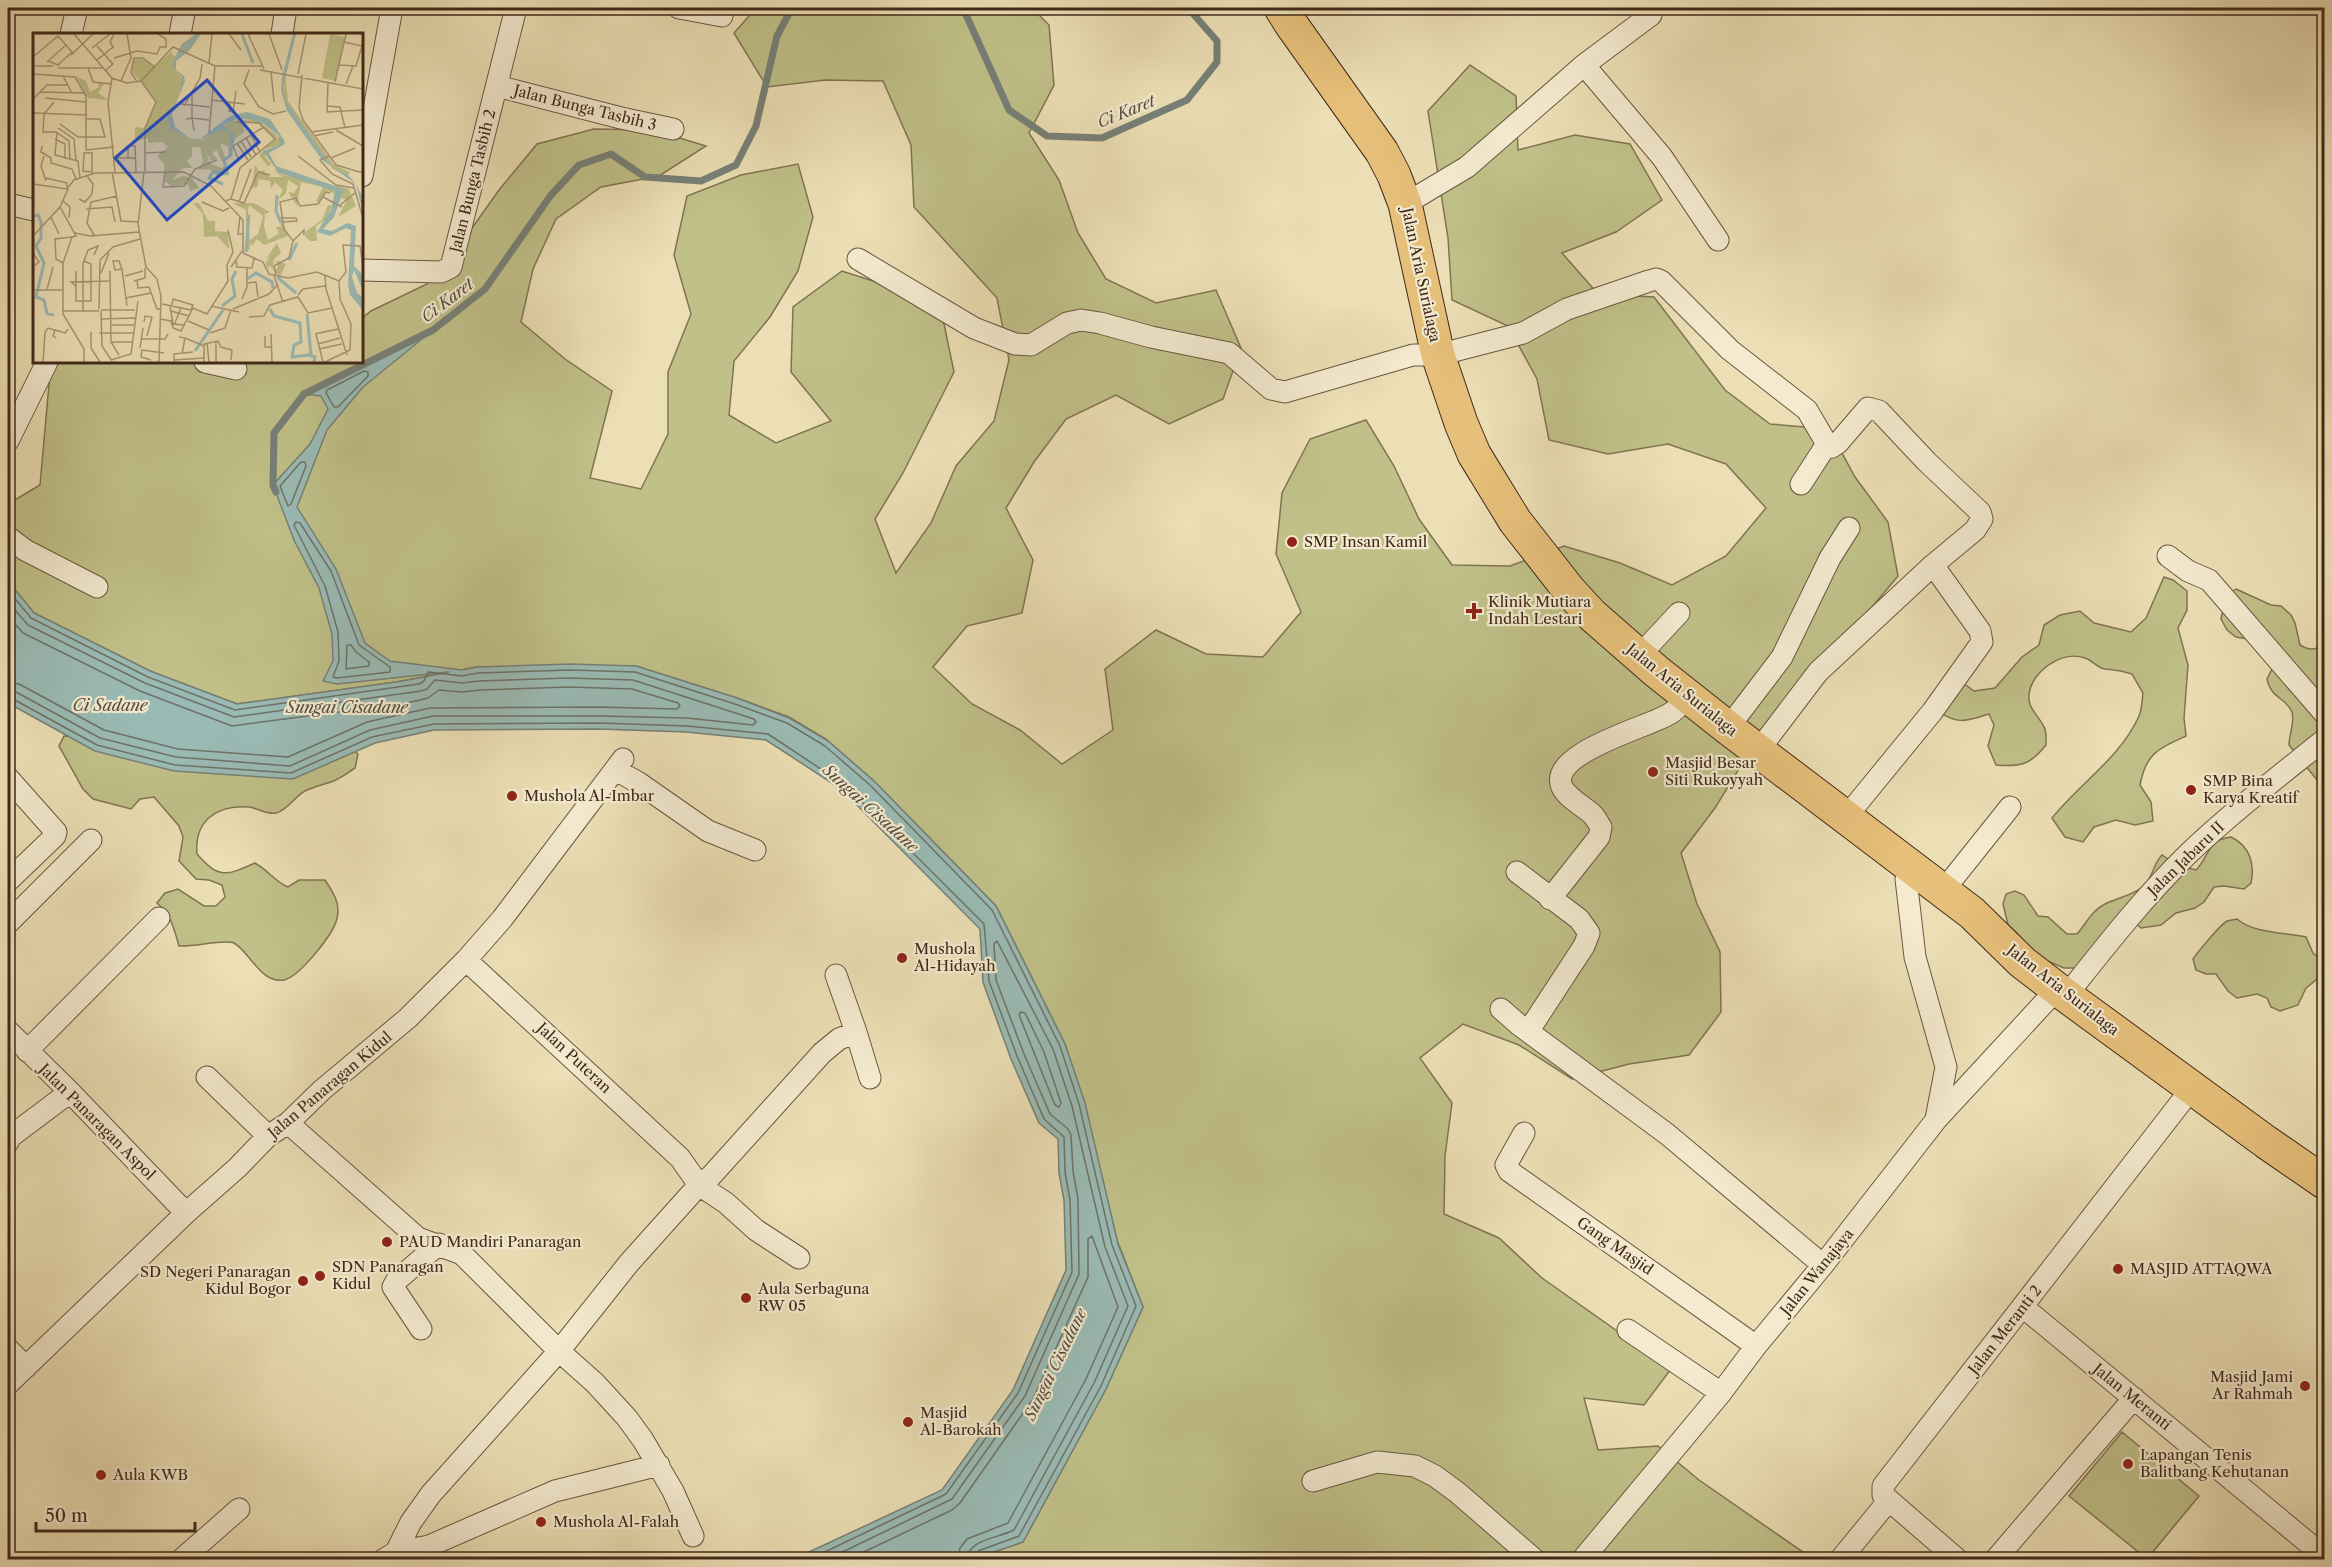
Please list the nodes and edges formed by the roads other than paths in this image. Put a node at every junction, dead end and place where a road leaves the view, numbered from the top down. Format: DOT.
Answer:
graph roads {
  1 [pos="77,8"];
  2 [pos="185,8"];
  3 [pos="286,8"];
  4 [pos="392,8"];
  5 [pos="516,8"];
  6 [pos="679,8"];
  7 [pos="1281,8"];
  8 [pos="1651,15"];
  9 [pos="722,16"];
  10 [pos="71,33"];
  11 [pos="180,33"];
  12 [pos="282,33"];
  13 [pos="1584,65"];
  14 [pos="497,86"];
  15 [pos="673,129"];
  16 [pos="363,170"];
  17 [pos="8,204"];
  18 [pos="1405,204"];
  19 [pos="33,210"];
  20 [pos="1718,240"];
  21 [pos="858,259"];
  22 [pos="363,270"];
  23 [pos="1438,355"];
  24 [pos="47,363"];
  25 [pos="209,363"];
  26 [pos="236,369"];
  27 [pos="8,441"];
  28 [pos="1827,444"];
  29 [pos="1801,484"];
  30 [pos="1849,528"];
  31 [pos="8,537"];
  32 [pos="2168,556"];
  33 [pos="1933,565"];
  34 [pos="97,587"];
  35 [pos="1679,613"];
  36 [pos="1639,656"];
  37 [pos="1688,697"];
  38 [pos="2325,713"];
  39 [pos="1728,728"];
  40 [pos="2325,740"];
  41 [pos="1758,751"];
  42 [pos="8,778"];
  43 [pos="2010,807"];
  44 [pos="1846,817"];
  45 [pos="91,840"];
  46 [pos="755,850"];
  47 [pos="1912,868"];
  48 [pos="1517,872"];
  49 [pos="8,881"];
  50 [pos="1943,891"];
  51 [pos="1550,899"];
  52 [pos="159,918"];
  53 [pos="8,924"];
  54 [pos="466,960"];
  55 [pos="836,975"];
  56 [pos="2062,993"];
  57 [pos="1502,1010"];
  58 [pos="1533,1024"];
  59 [pos="8,1031"];
  60 [pos="856,1032"];
  61 [pos="27,1051"];
  62 [pos="207,1077"];
  63 [pos="870,1078"];
  64 [pos="2192,1088"];
  65 [pos="70,1092"];
  66 [pos="1936,1120"];
  67 [pos="288,1123"];
  68 [pos="1524,1133"];
  69 [pos="268,1136"];
  70 [pos="8,1139"];
  71 [pos="2325,1182"];
  72 [pos="699,1185"];
  73 [pos="186,1213"];
  74 [pos="439,1244"];
  75 [pos="799,1258"];
  76 [pos="1823,1265"];
  77 [pos="2023,1307"];
  78 [pos="421,1329"];
  79 [pos="1628,1329"];
  80 [pos="1756,1346"];
  81 [pos="8,1349"];
  82 [pos="559,1351"];
  83 [pos="26,1367"];
  84 [pos="8,1384"];
  85 [pos="1721,1393"];
  86 [pos="2134,1398"];
  87 [pos="658,1464"];
  88 [pos="1312,1481"];
  89 [pos="1889,1500"];
  90 [pos="239,1509"];
  91 [pos="693,1536"];
  92 [pos="389,1556"];
  93 [pos="2325,1556"];
  94 [pos="181,1560"];
  95 [pos="1535,1560"];
  96 [pos="1582,1560"];
  97 [pos="1840,1560"];
  98 [pos="1958,1560"];
  99 [pos="1995,1560"];
  1 -- 10 [label="street"];
  2 -- 11 [label="street"];
  3 -- 12 [label="street"];
  4 -- 16 [label="street"];
  5 -- 14 [label="street, Jalan Bunga Tasbih 2"];
  6 -- 9 [label="street"];
  7 -- 18 [label="main road, Jalan Aria Surialaga"];
  8 -- 13 [label="street"];
  13 -- 18 [label="street"];
  13 -- 20 [label="street"];
  14 -- 15 [label="street, Jalan Bunga Tasbih 3"];
  14 -- 22 [label="street, Jalan Bunga Tasbih 2"];
  17 -- 19 [label="street"];
  18 -- 23 [label="main road, Jalan Aria Surialaga"];
  21 -- 23 [label="street"];
  23 -- 28 [label="street"];
  23 -- 36 [label="main road, Jalan Aria Surialaga"];
  24 -- 27 [label="street"];
  25 -- 26 [label="street"];
  28 -- 29 [label="street"];
  28 -- 33 [label="street"];
  30 -- 39 [label="street"];
  31 -- 34 [label="street"];
  32 -- 38 [label="street"];
  33 -- 41 [label="street"];
  33 -- 44 [label="street"];
  35 -- 36 [label="street"];
  36 -- 37 [label="main road, Jalan Aria Surialaga"];
  37 -- 39 [label="main road, Jalan Aria Surialaga"];
  37 -- 51 [label="street"];
  39 -- 41 [label="main road, Jalan Aria Surialaga"];
  40 -- 56 [label="street, Jalan Jabaru II"];
  41 -- 44 [label="main road, Jalan Aria Surialaga"];
  42 -- 49 [label="street"];
  43 -- 50 [label="street"];
  44 -- 47 [label="main road, Jalan Aria Surialaga"];
  45 -- 53 [label="street"];
  46 -- 54 [label="street, Jalan Panaragan Kidul"];
  47 -- 50 [label="main road, Jalan Aria Surialaga"];
  47 -- 66 [label="street"];
  48 -- 51 [label="street"];
  50 -- 56 [label="main road, Jalan Aria Surialaga"];
  51 -- 58 [label="street"];
  52 -- 61 [label="street"];
  54 -- 67 [label="street, Jalan Panaragan Kidul"];
  54 -- 72 [label="street, Jalan Puteran"];
  55 -- 60 [label="street"];
  56 -- 64 [label="main road, Jalan Aria Surialaga"];
  56 -- 66 [label="street, Jalan Wanajaya"];
  57 -- 76 [label="street"];
  59 -- 61 [label="street, Jalan Panaragan Aspol"];
  60 -- 63 [label="street"];
  60 -- 72 [label="street"];
  61 -- 65 [label="street, Jalan Panaragan Aspol"];
  62 -- 69 [label="street"];
  64 -- 71 [label="main road, Jalan Aria Surialaga"];
  64 -- 77 [label="street, Jalan Meranti 2"];
  65 -- 70 [label="street"];
  65 -- 73 [label="street, Jalan Panaragan Aspol"];
  66 -- 76 [label="street, Jalan Wanajaya"];
  67 -- 69 [label="street, Jalan Panaragan Kidul"];
  67 -- 74 [label="street"];
  68 -- 80 [label="street, Gang Masjid"];
  69 -- 73 [label="street, Jalan Panaragan Kidul"];
  72 -- 75 [label="street"];
  72 -- 82 [label="street"];
  73 -- 83 [label="street, Jalan Panaragan Kidul"];
  74 -- 78 [label="street"];
  74 -- 82 [label="street"];
  76 -- 80 [label="street, Jalan Wanajaya"];
  77 -- 86 [label="street, Jalan Meranti"];
  77 -- 89 [label="street, Jalan Meranti 2"];
  79 -- 85 [label="street"];
  80 -- 85 [label="street, Jalan Wanajaya"];
  81 -- 83 [label="street"];
  82 -- 87 [label="street"];
  82 -- 92 [label="street"];
  83 -- 84 [label="street, Jalan Panaragan Kidul"];
  85 -- 96 [label="street, Jalan Wanajaya"];
  86 -- 93 [label="street, Jalan Meranti"];
  86 -- 99 [label="street"];
  87 -- 91 [label="street"];
  87 -- 92 [label="street"];
  88 -- 95 [label="street"];
  89 -- 97 [label="street"];
  89 -- 98 [label="street"];
  90 -- 94 [label="street"];
}
